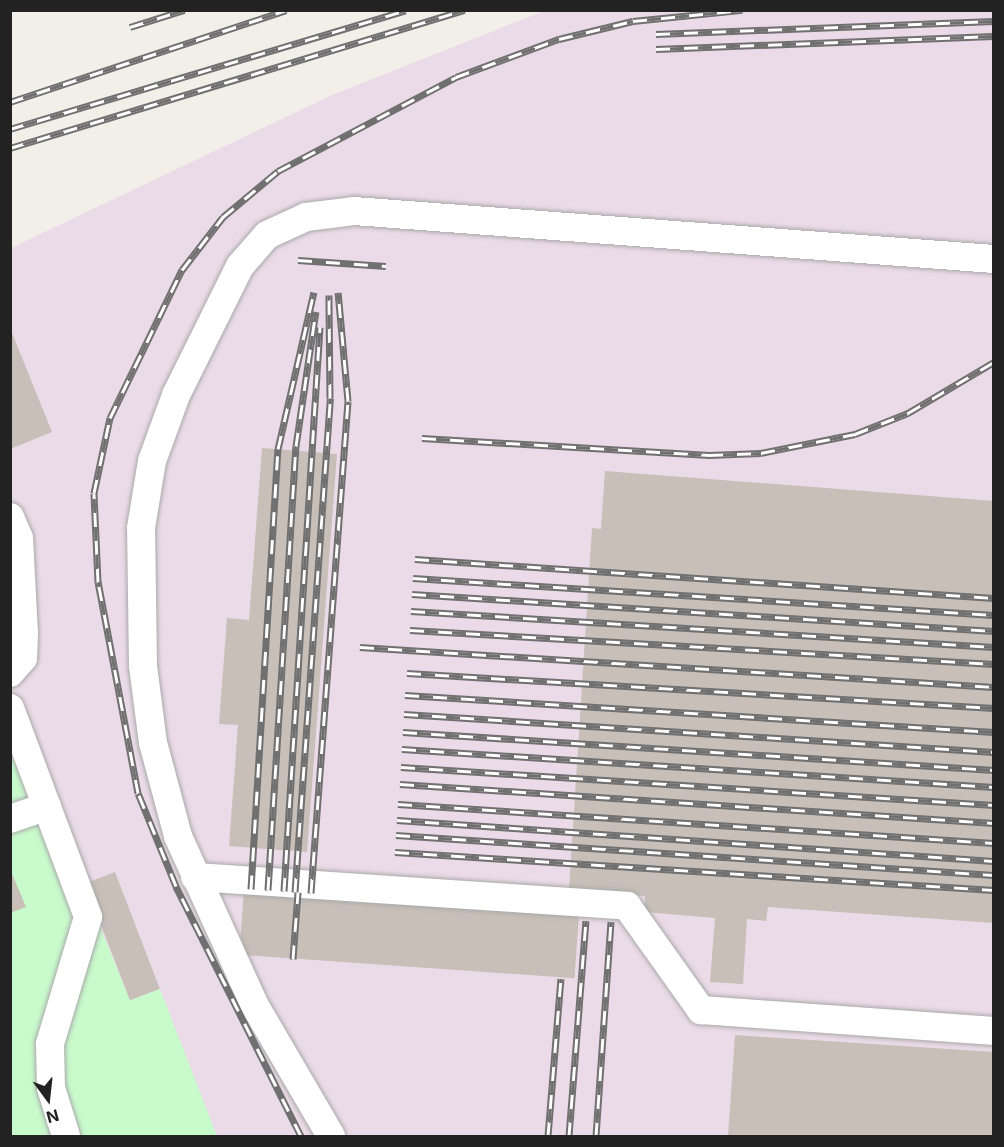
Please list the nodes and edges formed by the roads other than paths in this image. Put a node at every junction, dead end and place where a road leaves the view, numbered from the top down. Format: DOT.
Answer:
graph roads {
  1 [pos="993,259"];
  2 [pos="10,517"];
  3 [pos="10,673"];
  4 [pos="10,708"];
  5 [pos="47,806"];
  6 [pos="10,819"];
  7 [pos="195,877"];
  8 [pos="993,1031"];
  9 [pos="66,1137"];
  10 [pos="331,1137"];
  1 -- 7 [label="lane"];
  2 -- 3 [label="lane"];
  4 -- 5 [label="lane"];
  5 -- 6 [label="lane"];
  5 -- 9 [label="lane"];
  7 -- 8 [label="lane"];
  7 -- 10 [label="lane"];
}
